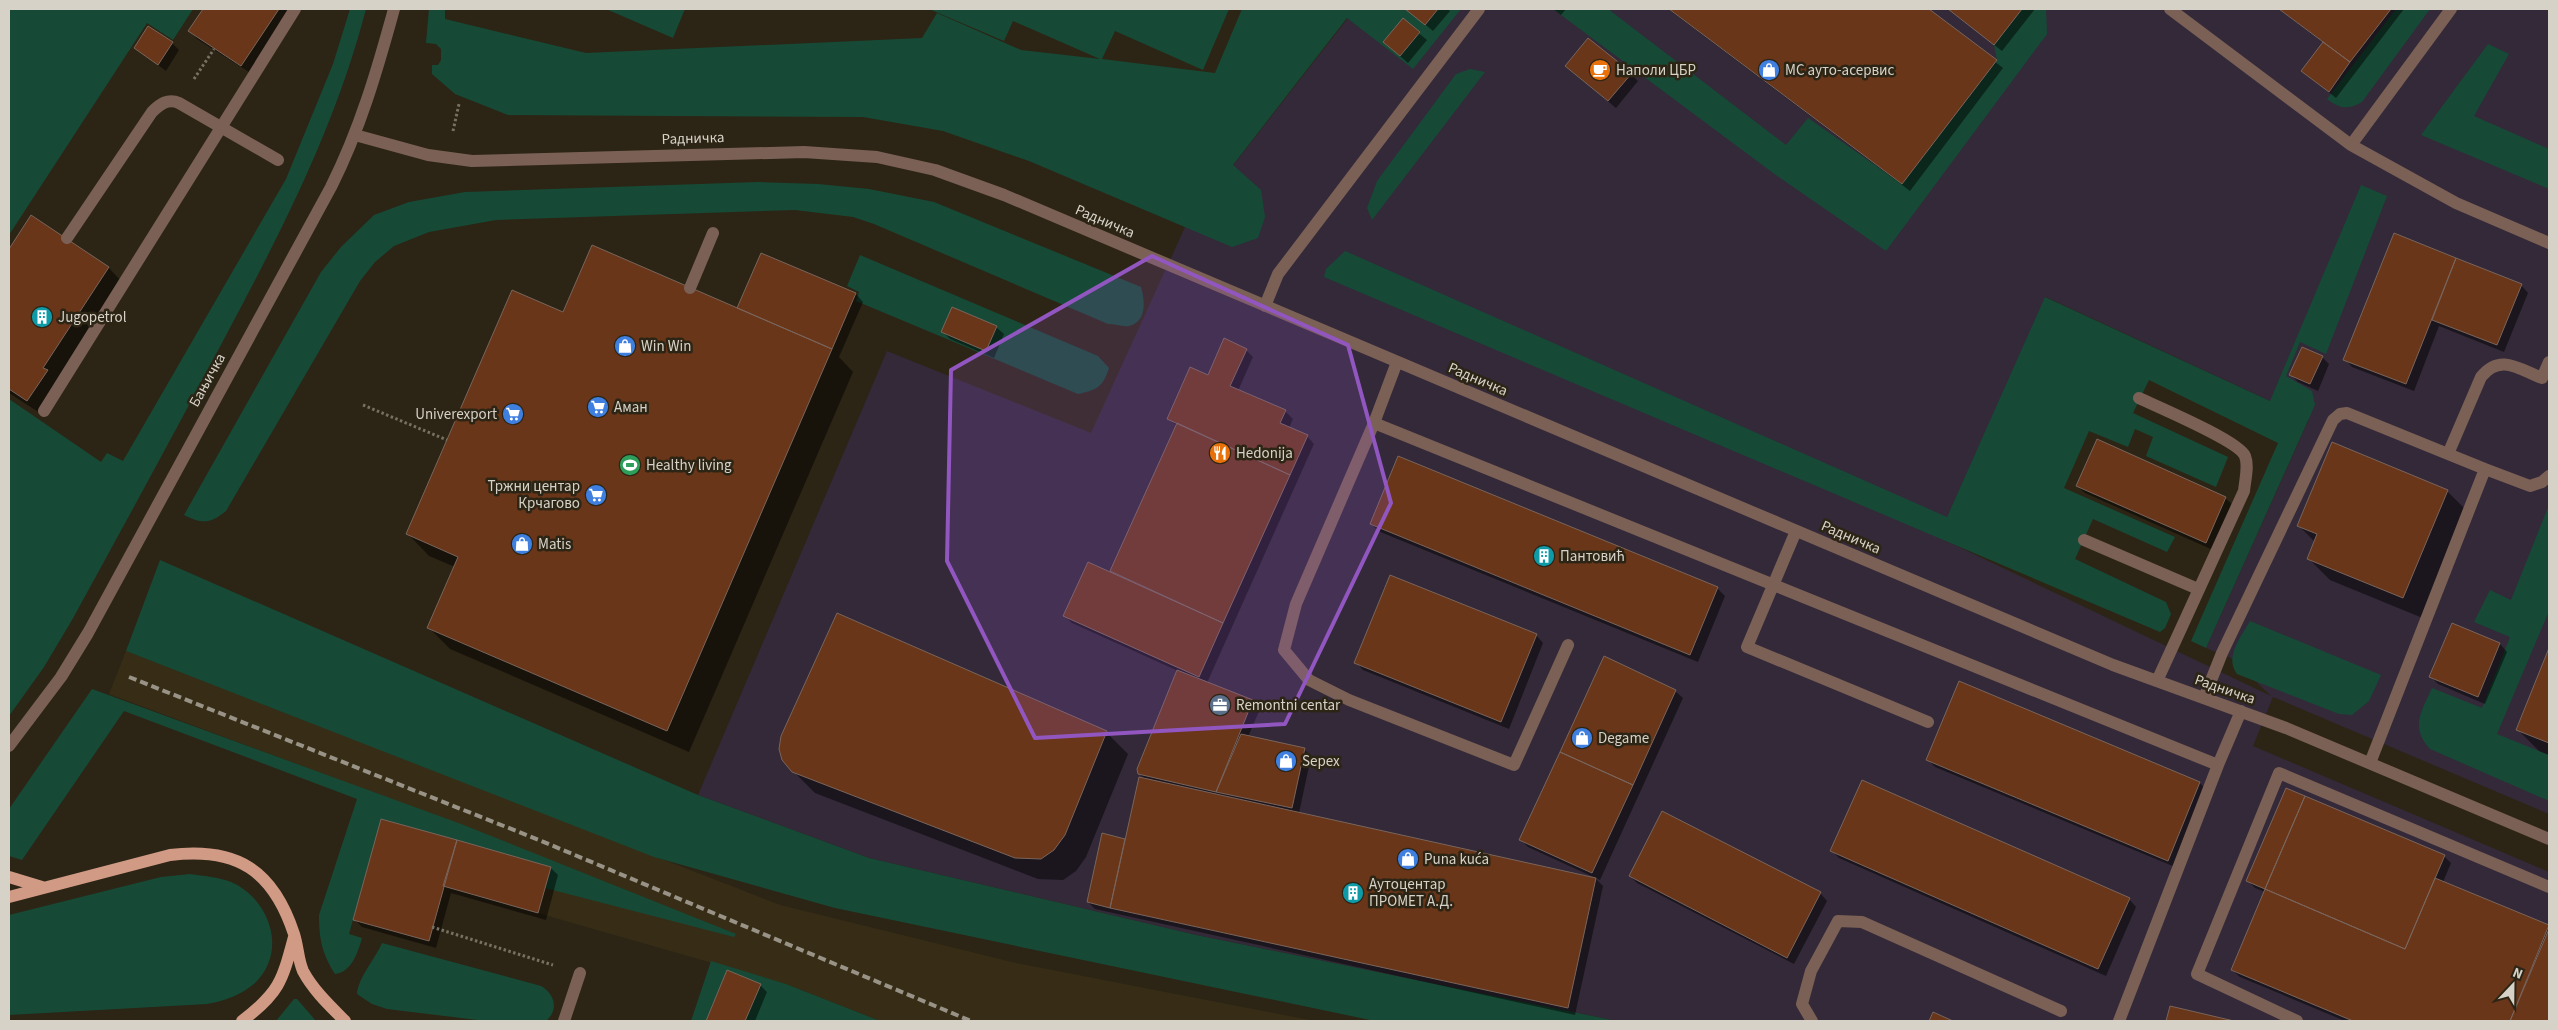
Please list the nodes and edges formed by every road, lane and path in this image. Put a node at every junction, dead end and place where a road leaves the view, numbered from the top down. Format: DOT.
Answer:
graph roads {
  1 [pos="296,9"];
  2 [pos="394,9"];
  3 [pos="1479,9"];
  4 [pos="2170,9"];
  5 [pos="2451,9"];
  6 [pos="214,49"];
  7 [pos="179,103"];
  8 [pos="221,127"];
  9 [pos="355,135"];
  10 [pos="2351,146"];
  11 [pos="278,160"];
  12 [pos="713,233"];
  13 [pos="67,238"];
  14 [pos="2549,243"];
  15 [pos="690,288"];
  16 [pos="1265,306"];
  17 [pos="1397,362"];
  18 [pos="2549,362"];
  19 [pos="2546,380"];
  20 [pos="2139,398"];
  21 [pos="363,404"];
  22 [pos="44,411"];
  23 [pos="1374,422"];
  24 [pos="447,440"];
  25 [pos="2448,454"];
  26 [pos="2485,469"];
  27 [pos="2549,476"];
  28 [pos="1796,531"];
  29 [pos="2084,540"];
  30 [pos="1773,585"];
  31 [pos="2198,589"];
  32 [pos="1568,645"];
  33 [pos="2157,681"];
  34 [pos="2204,698"];
  35 [pos="2241,711"];
  36 [pos="1928,722"];
  37 [pos="9,746"];
  38 [pos="2370,763"];
  39 [pos="2218,765"];
  40 [pos="2549,839"];
  41 [pos="9,877"];
  42 [pos="44,887"];
  43 [pos="2549,887"];
  44 [pos="9,897"];
  45 [pos="432,927"];
  46 [pos="295,935"];
  47 [pos="580,973"];
  48 [pos="2061,1011"];
  49 [pos="242,1021"];
  50 [pos="344,1021"];
  51 [pos="564,1021"];
  52 [pos="1812,1021"];
  53 [pos="2119,1021"];
  54 [pos="2297,1021"];
  1 -- 8 [label="street"];
  2 -- 9 [label="street, Бањичка"];
  3 -- 16 [label="street"];
  4 -- 10 [label="street"];
  5 -- 10 [label="street"];
  6 -- 7 [label="path"];
  7 -- 8 [label="street"];
  7 -- 13 [label="street"];
  8 -- 11 [label="street"];
  8 -- 22 [label="street"];
  9 -- 16 [label="street, Радничка"];
  9 -- 37 [label="street, Бањичка"];
  10 -- 14 [label="street"];
  12 -- 15 [label="street"];
  16 -- 17 [label="street, Радничка"];
  17 -- 23 [label="street"];
  17 -- 28 [label="street, Радничка"];
  18 -- 19 [label="street"];
  19 -- 25 [label="street"];
  20 -- 31 [label="street"];
  21 -- 24 [label="path"];
  23 -- 30 [label="street"];
  23 -- 32 [label="street"];
  25 -- 26 [label="street"];
  25 -- 34 [label="street"];
  26 -- 27 [label="street"];
  26 -- 38 [label="street"];
  28 -- 30 [label="street"];
  28 -- 33 [label="street, Радничка"];
  29 -- 31 [label="street"];
  30 -- 36 [label="street"];
  30 -- 39 [label="street"];
  31 -- 33 [label="street"];
  33 -- 34 [label="street, Радничка"];
  34 -- 35 [label="street, Радничка"];
  35 -- 38 [label="street, Радничка"];
  35 -- 39 [label="street"];
  38 -- 40 [label="street, Радничка"];
  39 -- 53 [label="street"];
  41 -- 42 [label="main road"];
  42 -- 44 [label="main road"];
  42 -- 46 [label="main road"];
  43 -- 54 [label="street"];
  45 -- 47 [label="path"];
  46 -- 49 [label="main road"];
  46 -- 50 [label="main road"];
  47 -- 51 [label="street"];
  48 -- 52 [label="street"];
}
